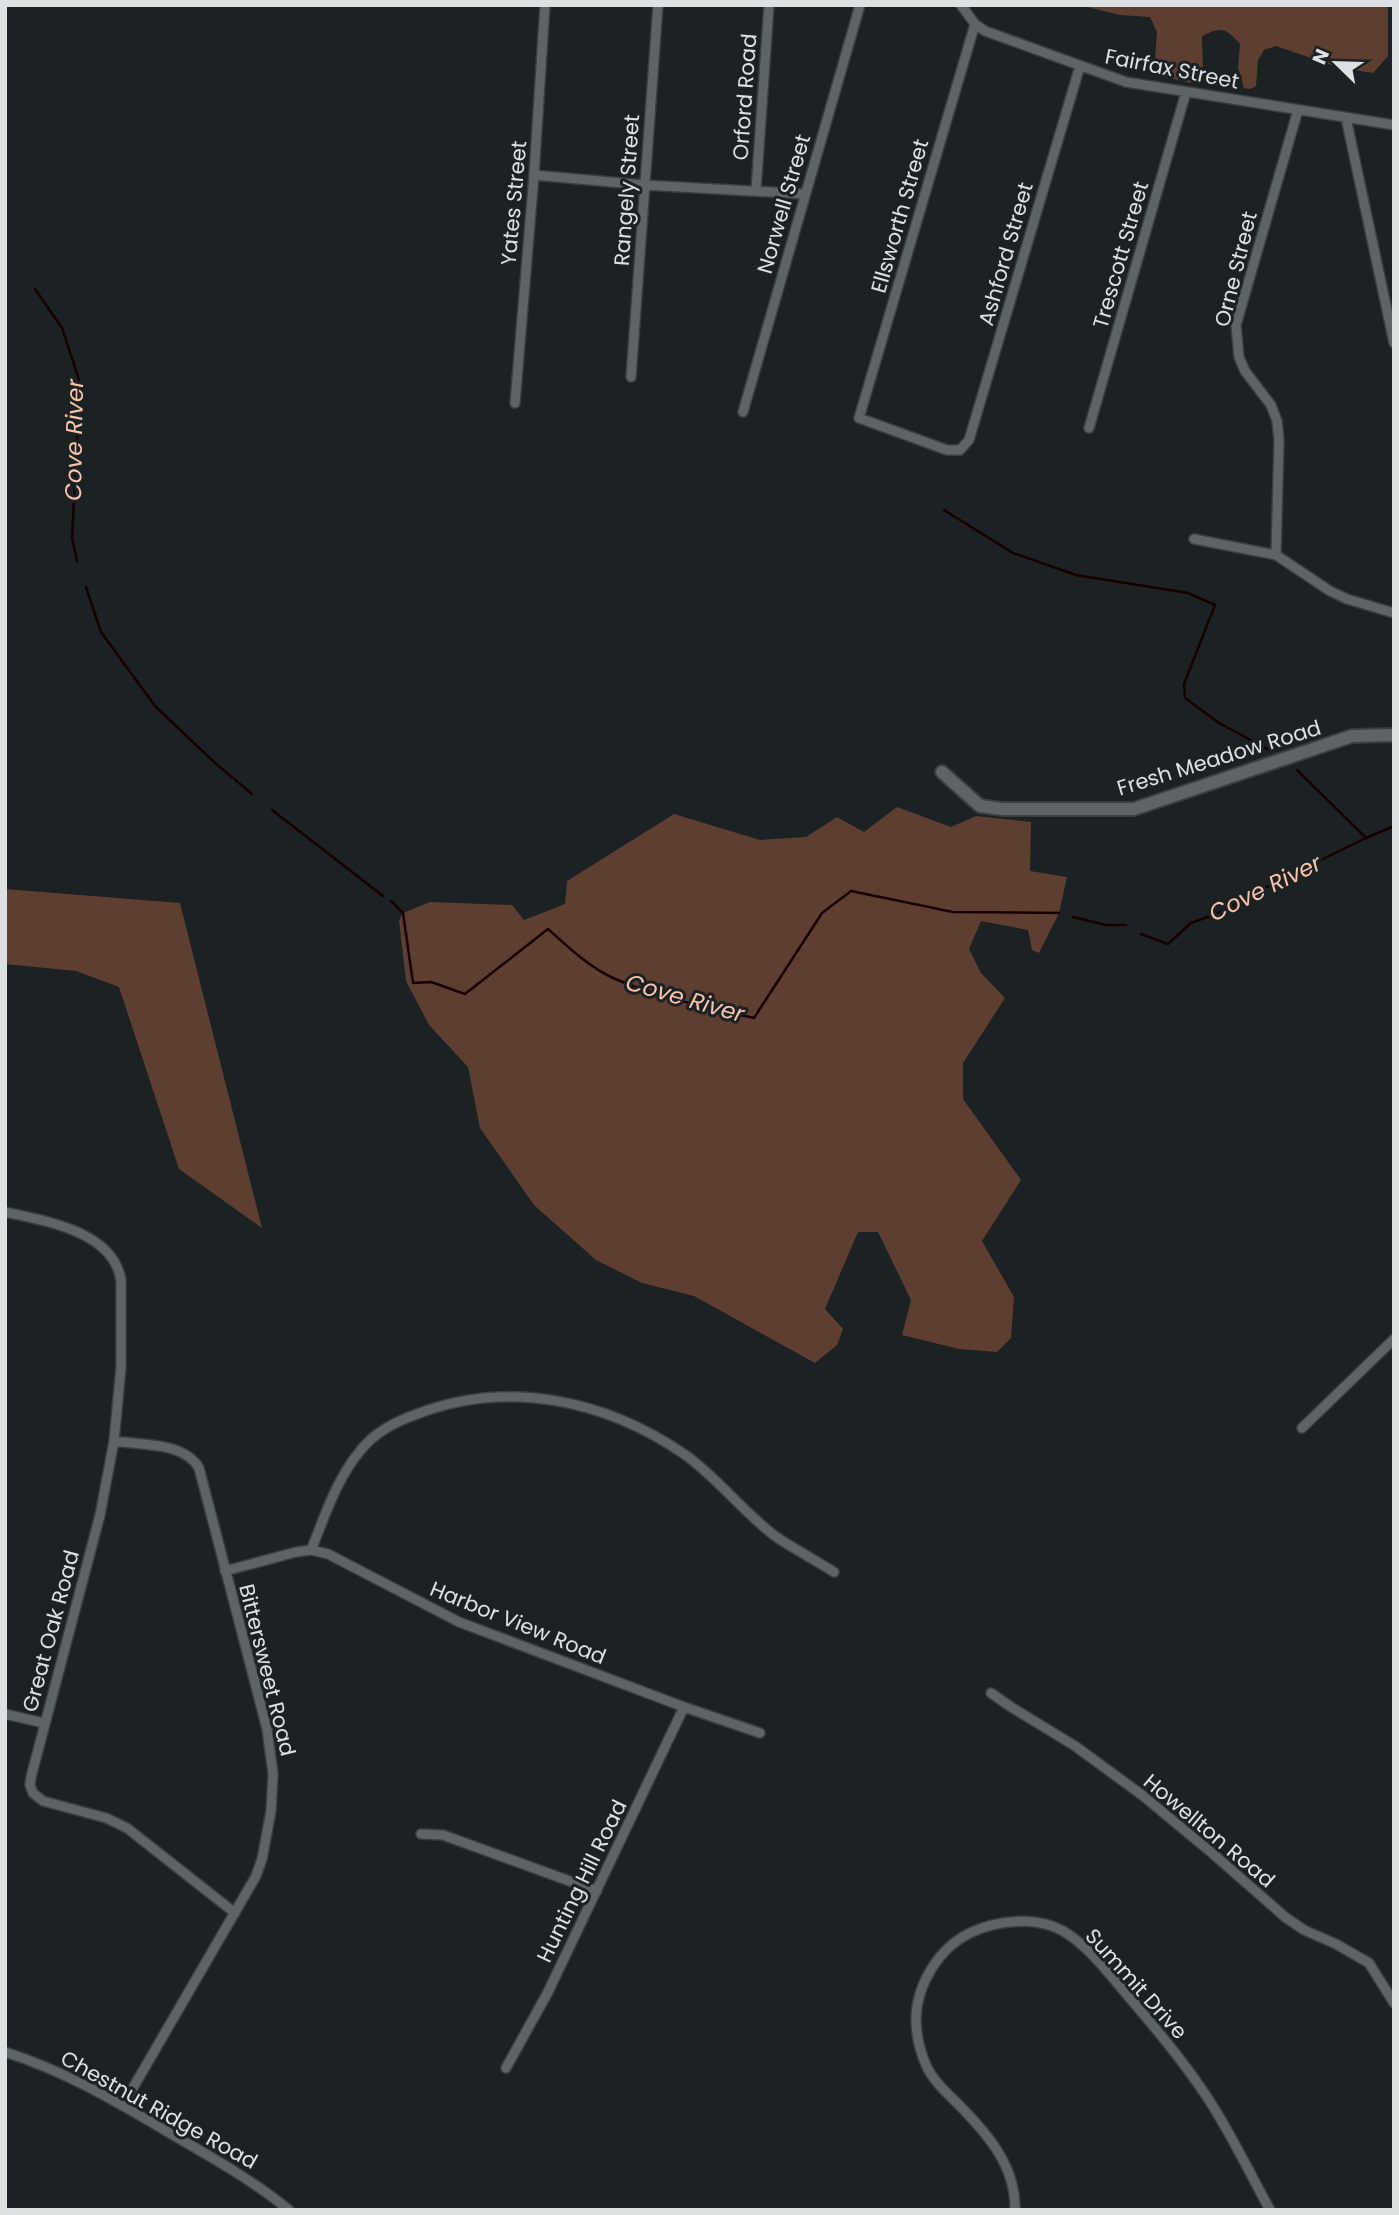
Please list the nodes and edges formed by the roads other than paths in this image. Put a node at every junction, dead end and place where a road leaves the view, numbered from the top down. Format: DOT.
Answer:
graph roads {
  1 [pos="545,5"];
  2 [pos="658,5"];
  3 [pos="769,5"];
  4 [pos="860,5"];
  5 [pos="961,5"];
  6 [pos="975,24"];
  7 [pos="1080,65"];
  8 [pos="1186,92"];
  9 [pos="1298,110"];
  10 [pos="1346,118"];
  11 [pos="1394,125"];
  12 [pos="534,175"];
  13 [pos="644,185"];
  14 [pos="756,190"];
  15 [pos="805,194"];
  16 [pos="1394,343"];
  17 [pos="631,377"];
  18 [pos="515,403"];
  19 [pos="743,412"];
  20 [pos="1089,428"];
  21 [pos="960,450"];
  22 [pos="1194,539"];
  23 [pos="1276,555"];
  24 [pos="1394,612"];
  25 [pos="1394,734"];
  26 [pos="942,772"];
  27 [pos="5,1212"];
  28 [pos="1394,1339"];
  29 [pos="1302,1428"];
  30 [pos="114,1441"];
  31 [pos="311,1550"];
  32 [pos="225,1571"];
  33 [pos="834,1572"];
  34 [pos="991,1693"];
  35 [pos="684,1707"];
  36 [pos="5,1714"];
  37 [pos="44,1723"];
  38 [pos="760,1733"];
  39 [pos="421,1834"];
  40 [pos="597,1891"];
  41 [pos="235,1913"];
  42 [pos="1394,2003"];
  43 [pos="5,2052"];
  44 [pos="506,2068"];
  45 [pos="123,2105"];
  46 [pos="289,2210"];
  47 [pos="1015,2210"];
  48 [pos="1270,2210"];
  1 -- 12 [label="street, Yates Street"];
  2 -- 13 [label="street, Rangely Street"];
  3 -- 14 [label="street, Orford Road"];
  4 -- 15 [label="street, Norwell Street"];
  5 -- 6 [label="street, Fairfax Street"];
  6 -- 7 [label="street, Fairfax Street"];
  6 -- 21 [label="street, Ellsworth Street"];
  7 -- 8 [label="street, Fairfax Street"];
  7 -- 21 [label="street, Ashford Street"];
  8 -- 9 [label="street, Fairfax Street"];
  8 -- 20 [label="street, Trescott Street"];
  9 -- 10 [label="street, Fairfax Street"];
  9 -- 23 [label="street, Orne Street"];
  10 -- 11 [label="street, Fairfax Street"];
  10 -- 16 [label="street"];
  12 -- 13 [label="street"];
  12 -- 18 [label="street, Yates Street"];
  13 -- 14 [label="street"];
  13 -- 17 [label="street, Rangely Street"];
  14 -- 15 [label="street"];
  15 -- 19 [label="street, Norwell Street"];
  22 -- 23 [label="street"];
  23 -- 24 [label="street"];
  25 -- 26 [label="street, Fresh Meadow Road"];
  27 -- 30 [label="street, Great Oak Road"];
  28 -- 29 [label="street"];
  30 -- 32 [label="street, Bittersweet Road"];
  30 -- 37 [label="street, Great Oak Road"];
  31 -- 32 [label="street"];
  31 -- 33 [label="street"];
  31 -- 35 [label="street, Harbor View Road"];
  32 -- 41 [label="street, Bittersweet Road"];
  34 -- 42 [label="street, Howellton Road"];
  35 -- 38 [label="street, Harbor View Road"];
  35 -- 40 [label="street, Hunting Hill Road"];
  36 -- 37 [label="street"];
  37 -- 41 [label="street, Great Oak Road"];
  39 -- 40 [label="street"];
  40 -- 44 [label="street, Hunting Hill Road"];
  41 -- 45 [label="street, Bittersweet Road"];
  43 -- 45 [label="street, Chestnut Ridge Road"];
  45 -- 46 [label="street, Chestnut Ridge Road"];
  47 -- 48 [label="street, Summit Drive"];
}
